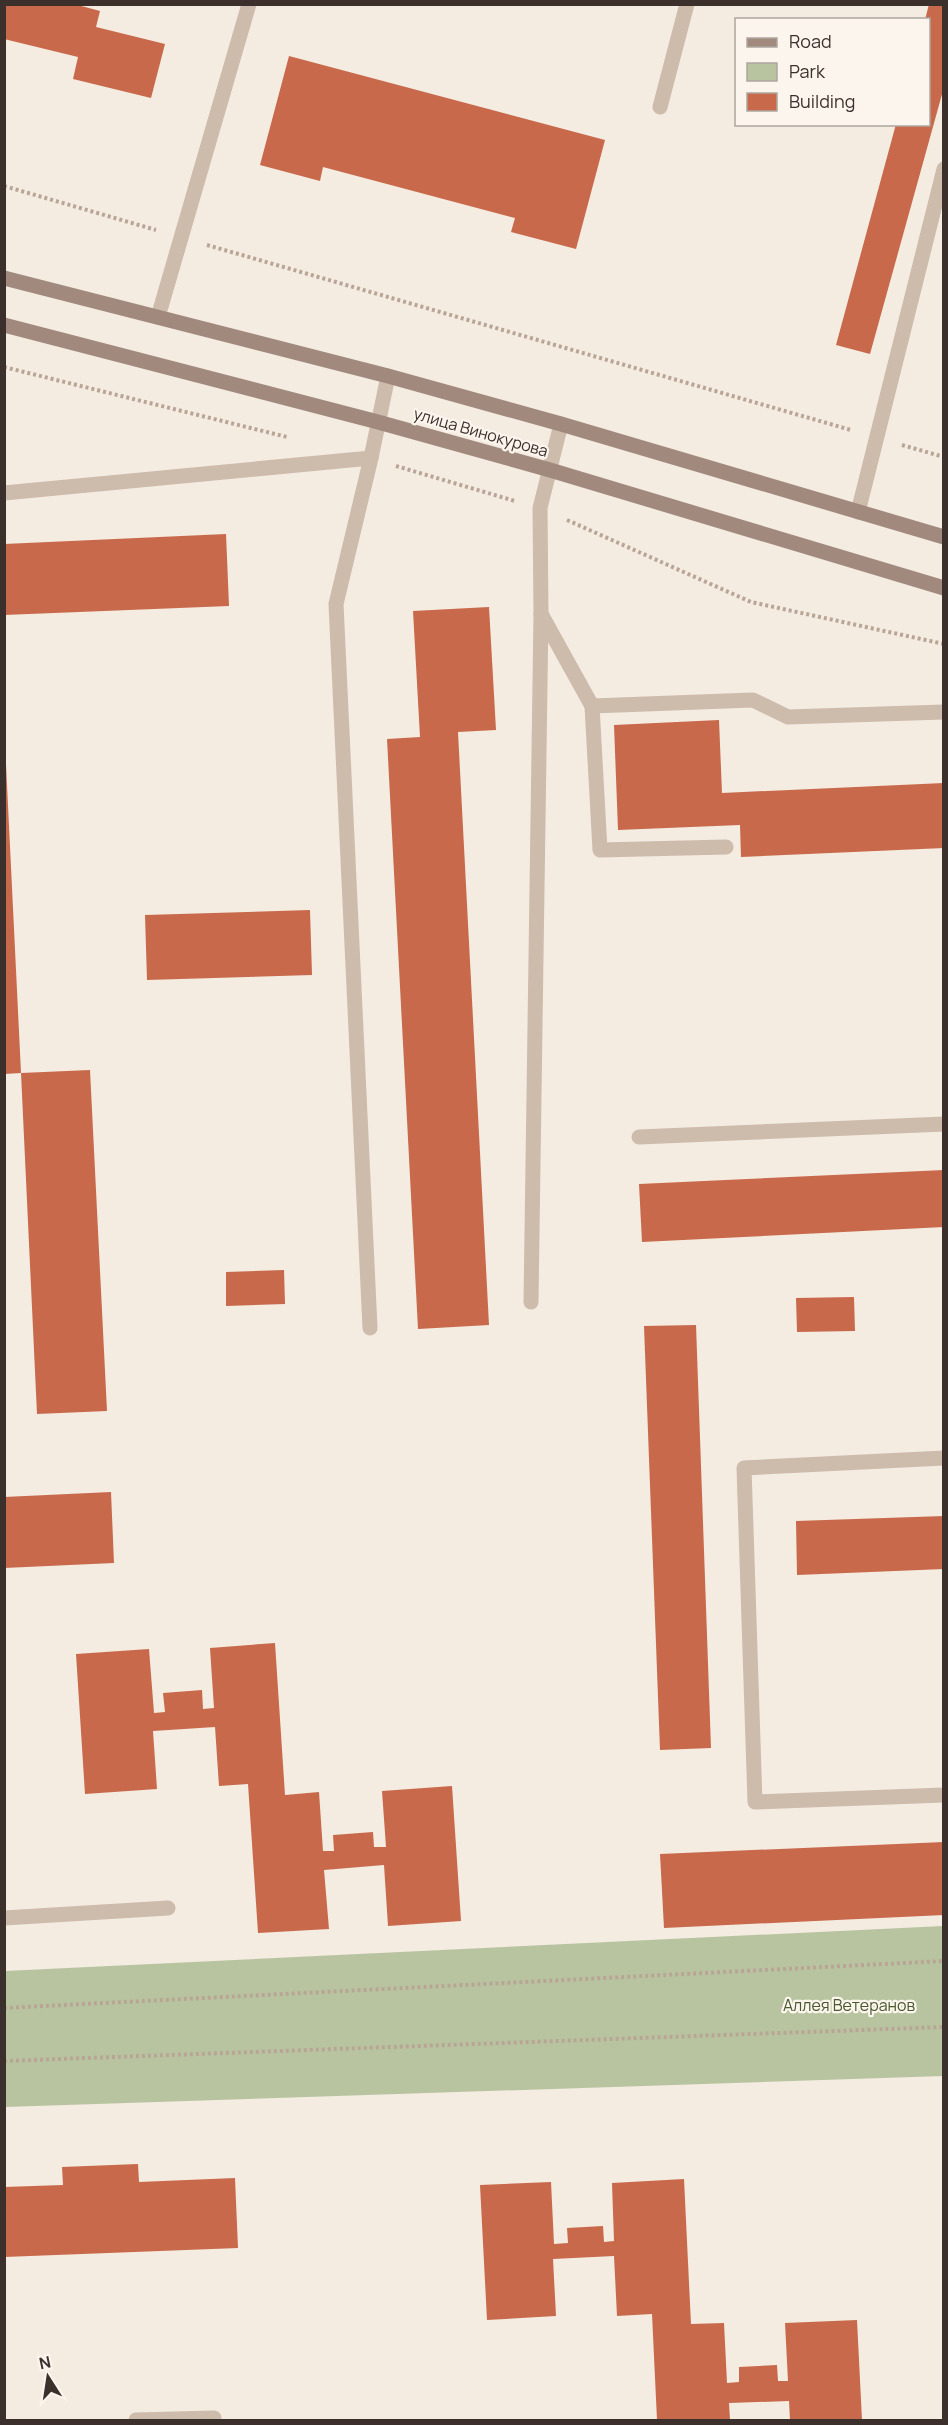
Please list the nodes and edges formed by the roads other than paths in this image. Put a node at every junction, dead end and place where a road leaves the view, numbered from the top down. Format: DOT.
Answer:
graph roads {
  1 [pos="249,4"];
  2 [pos="687,4"];
  3 [pos="660,106"];
  4 [pos="944,169"];
  5 [pos="4,278"];
  6 [pos="158,317"];
  7 [pos="4,325"];
  8 [pos="388,376"];
  9 [pos="378,422"];
  10 [pos="561,423"];
  11 [pos="371,458"];
  12 [pos="550,470"];
  13 [pos="4,492"];
  14 [pos="858,512"];
  15 [pos="944,537"];
  16 [pos="944,588"];
  17 [pos="541,614"];
  18 [pos="592,706"];
  19 [pos="944,712"];
  20 [pos="726,847"];
  21 [pos="944,1124"];
  22 [pos="639,1137"];
  23 [pos="531,1302"];
  24 [pos="370,1328"];
  25 [pos="944,1458"];
  26 [pos="944,1795"];
  27 [pos="168,1908"];
  28 [pos="4,1918"];
  29 [pos="214,2418"];
  30 [pos="136,2421"];
  1 -- 6 [label="lane"];
  2 -- 3 [label="lane"];
  4 -- 14 [label="lane"];
  5 -- 6 [label="main road, улица Винокурова"];
  6 -- 8 [label="main road, улица Винокурова"];
  7 -- 9 [label="main road, улица Винокурова"];
  8 -- 9 [label="lane"];
  8 -- 10 [label="main road, улица Винокурова"];
  9 -- 11 [label="lane"];
  9 -- 12 [label="main road, улица Винокурова"];
  10 -- 12 [label="lane"];
  10 -- 14 [label="main road, улица Винокурова"];
  11 -- 13 [label="lane"];
  11 -- 24 [label="lane"];
  12 -- 16 [label="main road, улица Винокурова"];
  12 -- 17 [label="lane"];
  14 -- 15 [label="main road, улица Винокурова"];
  17 -- 18 [label="lane"];
  17 -- 23 [label="lane"];
  18 -- 19 [label="lane"];
  18 -- 20 [label="lane"];
  21 -- 22 [label="lane"];
  25 -- 26 [label="lane"];
  27 -- 28 [label="lane"];
  29 -- 30 [label="lane"];
}
